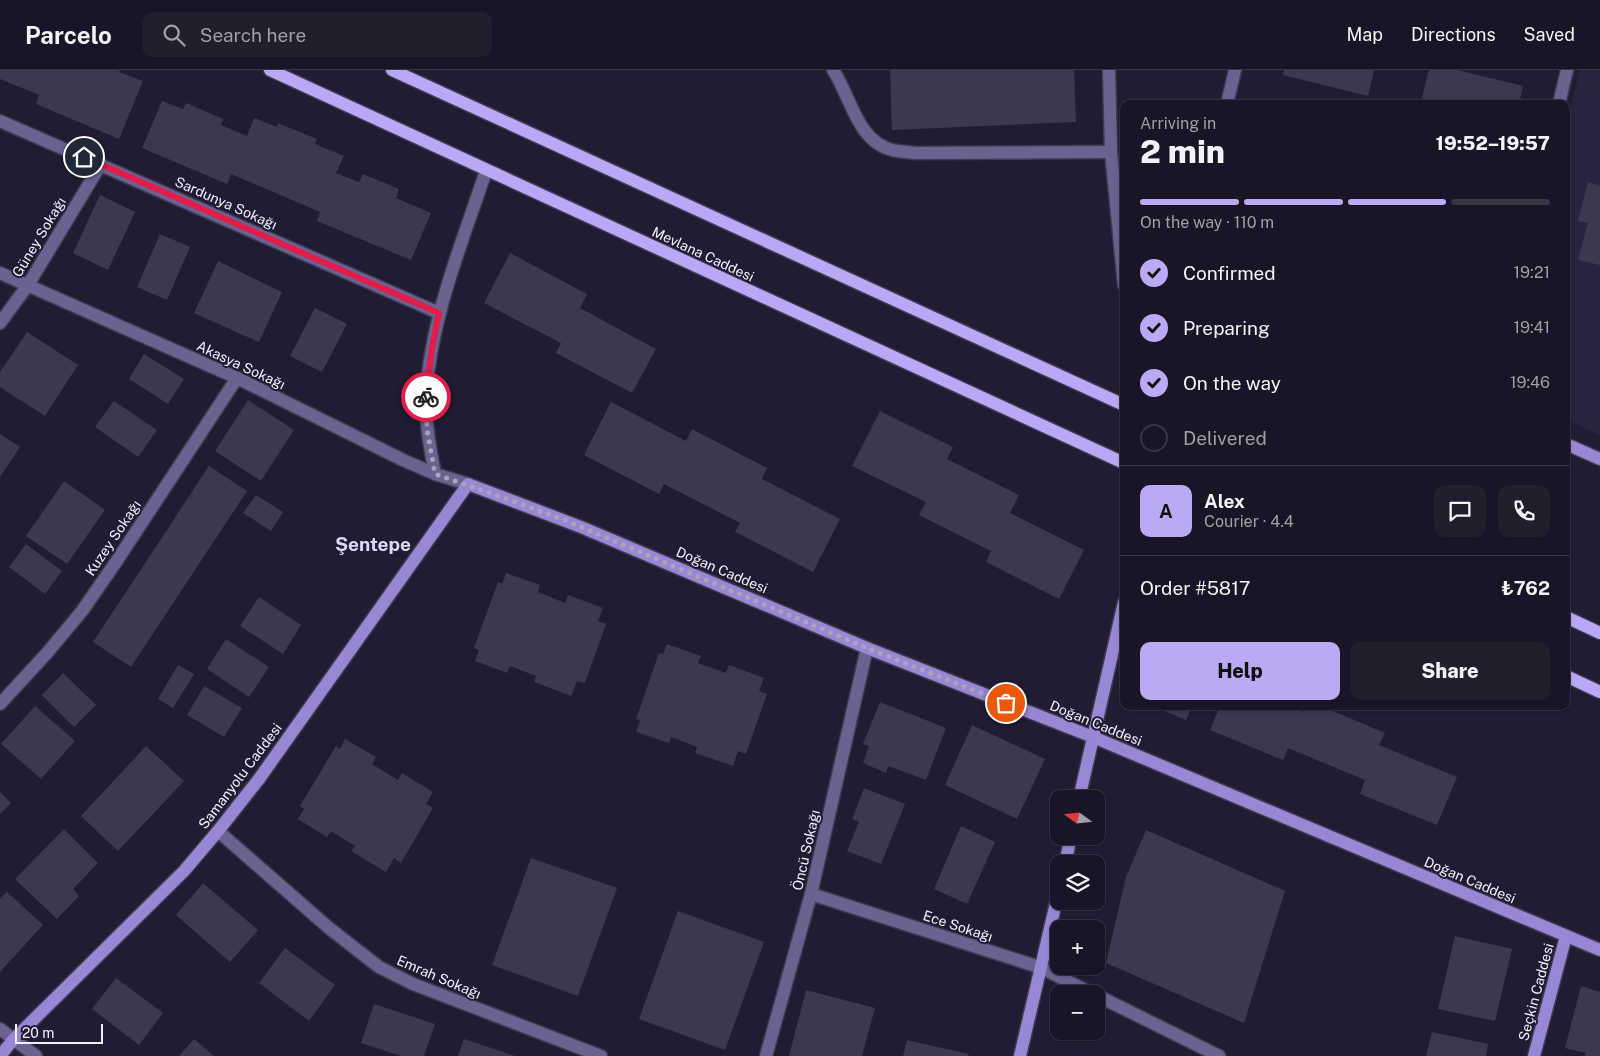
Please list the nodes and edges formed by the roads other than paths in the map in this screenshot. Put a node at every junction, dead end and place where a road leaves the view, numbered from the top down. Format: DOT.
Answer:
graph roads {
  1 [pos="270,70"];
  2 [pos="392,70"];
  3 [pos="833,70"];
  4 [pos="1108,70"];
  5 [pos="1235,70"];
  6 [pos="1566,70"];
  7 [pos="1228,100"];
  8 [pos="1559,100"];
  9 [pos="0,121"];
  10 [pos="1111,152"];
  11 [pos="101,164"];
  12 [pos="486,170"];
  13 [pos="1120,244"];
  14 [pos="0,273"];
  15 [pos="28,285"];
  16 [pos="439,313"];
  17 [pos="0,323"];
  18 [pos="237,378"];
  19 [pos="1120,403"];
  20 [pos="1570,446"];
  21 [pos="1600,459"];
  22 [pos="1120,461"];
  23 [pos="435,474"];
  24 [pos="468,484"];
  25 [pos="1120,619"];
  26 [pos="1570,619"];
  27 [pos="1600,633"];
  28 [pos="867,648"];
  29 [pos="1570,678"];
  30 [pos="1600,692"];
  31 [pos="0,704"];
  32 [pos="1093,737"];
  33 [pos="1081,790"];
  34 [pos="218,831"];
  35 [pos="811,894"];
  36 [pos="1055,910"];
  37 [pos="1566,936"];
  38 [pos="1600,950"];
  39 [pos="1042,968"];
  40 [pos="1077,985"];
  41 [pos="1105,999"];
  42 [pos="0,1029"];
  43 [pos="13,1040"];
  44 [pos="0,1056"];
  45 [pos="36,1056"];
  46 [pos="601,1056"];
  47 [pos="766,1056"];
  48 [pos="1020,1056"];
  49 [pos="1219,1056"];
  50 [pos="1534,1056"];
  1 -- 12 [label="main road, Mevlana Caddesi"];
  2 -- 19 [label="main road"];
  3 -- 10 [label="street"];
  4 -- 10 [label="street"];
  5 -- 7 [label="street"];
  6 -- 8 [label="street"];
  9 -- 11 [label="street, Sardunya Sokağı"];
  10 -- 13 [label="street"];
  11 -- 15 [label="street, Güney Sokağı"];
  11 -- 16 [label="street, Sardunya Sokağı"];
  12 -- 16 [label="street"];
  12 -- 22 [label="main road, Mevlana Caddesi"];
  14 -- 15 [label="street, Akasya Sokağı"];
  15 -- 17 [label="street, Güney Sokağı"];
  15 -- 18 [label="street, Akasya Sokağı"];
  16 -- 23 [label="street"];
  18 -- 23 [label="street, Akasya Sokağı"];
  18 -- 31 [label="street, Kuzey Sokağı"];
  20 -- 21 [label="street"];
  23 -- 24 [label="street, Akasya Sokağı"];
  24 -- 28 [label="street, Doğan Caddesi"];
  24 -- 34 [label="street, Samanyolu Caddesi"];
  25 -- 32 [label="street"];
  26 -- 27 [label="main road"];
  28 -- 32 [label="street, Doğan Caddesi"];
  28 -- 35 [label="street, Öncü Sokağı"];
  29 -- 30 [label="main road"];
  32 -- 33 [label="street"];
  32 -- 37 [label="street, Doğan Caddesi"];
  34 -- 43 [label="street, Samanyolu Caddesi"];
  34 -- 46 [label="street, Emrah Sokağı"];
  35 -- 39 [label="street, Ece Sokağı"];
  35 -- 47 [label="street, Öncü Sokağı"];
  36 -- 39 [label="street"];
  37 -- 38 [label="street, Doğan Caddesi"];
  37 -- 50 [label="street, Seçkin Caddesi"];
  39 -- 40 [label="street, Ece Sokağı"];
  39 -- 48 [label="street"];
  41 -- 49 [label="street, Ece Sokağı"];
  42 -- 43 [label="street"];
  43 -- 44 [label="street, Samanyolu Caddesi"];
  43 -- 45 [label="street"];
}
